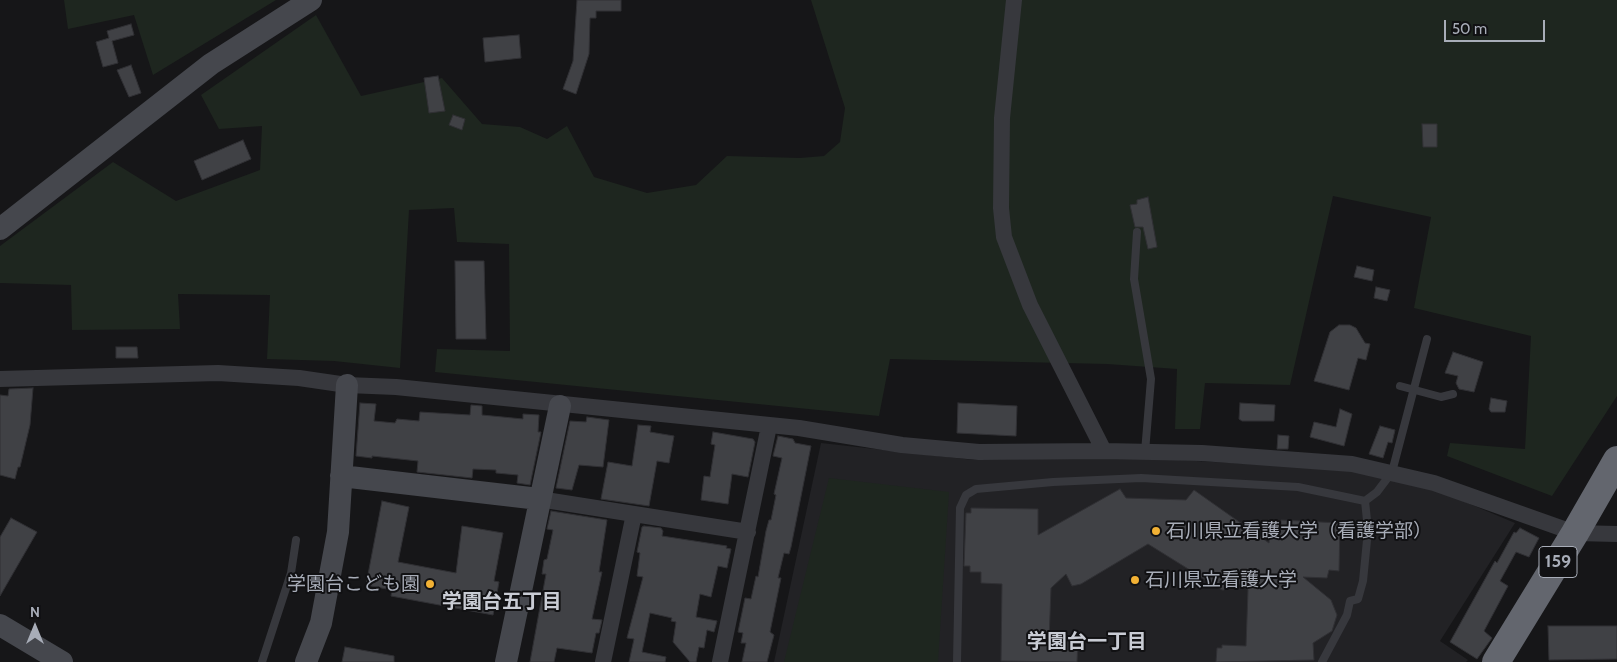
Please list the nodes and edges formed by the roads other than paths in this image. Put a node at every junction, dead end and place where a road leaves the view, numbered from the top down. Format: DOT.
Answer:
graph roads {
  1 [pos="310,0"];
  2 [pos="1014,0"];
  3 [pos="0,229"];
  4 [pos="1137,232"];
  5 [pos="1427,339"];
  6 [pos="0,379"];
  7 [pos="347,385"];
  8 [pos="1400,386"];
  9 [pos="1414,390"];
  10 [pos="1453,394"];
  11 [pos="560,406"];
  12 [pos="769,426"];
  13 [pos="1104,451"];
  14 [pos="1145,452"];
  15 [pos="1617,460"];
  16 [pos="1392,472"];
  17 [pos="341,476"];
  18 [pos="539,499"];
  19 [pos="1365,501"];
  20 [pos="634,514"];
  21 [pos="748,532"];
  22 [pos="1575,534"];
  23 [pos="1617,534"];
  24 [pos="296,540"];
  25 [pos="0,625"];
  26 [pos="1499,661"];
  27 [pos="62,662"];
  28 [pos="262,662"];
  29 [pos="306,662"];
  30 [pos="506,662"];
  31 [pos="603,662"];
  32 [pos="720,662"];
  33 [pos="957,662"];
  34 [pos="1322,662"];
  1 -- 3 [label="street"];
  2 -- 13 [label="street"];
  4 -- 14 [label="lane"];
  5 -- 9 [label="lane"];
  6 -- 7 [label="street"];
  7 -- 11 [label="street"];
  7 -- 17 [label="street"];
  8 -- 9 [label="lane"];
  9 -- 10 [label="lane"];
  9 -- 16 [label="lane"];
  11 -- 12 [label="street"];
  11 -- 18 [label="street"];
  12 -- 13 [label="street"];
  12 -- 21 [label="street"];
  13 -- 14 [label="street"];
  14 -- 16 [label="street"];
  15 -- 22 [label="highway, 159"];
  16 -- 19 [label="lane"];
  16 -- 22 [label="street"];
  17 -- 18 [label="street"];
  17 -- 29 [label="street"];
  18 -- 20 [label="street"];
  18 -- 30 [label="street"];
  19 -- 33 [label="lane"];
  19 -- 34 [label="lane"];
  20 -- 21 [label="street"];
  20 -- 31 [label="street"];
  21 -- 32 [label="street"];
  22 -- 23 [label="street"];
  22 -- 26 [label="highway, 159"];
  24 -- 28 [label="lane"];
  25 -- 27 [label="street"];
}
